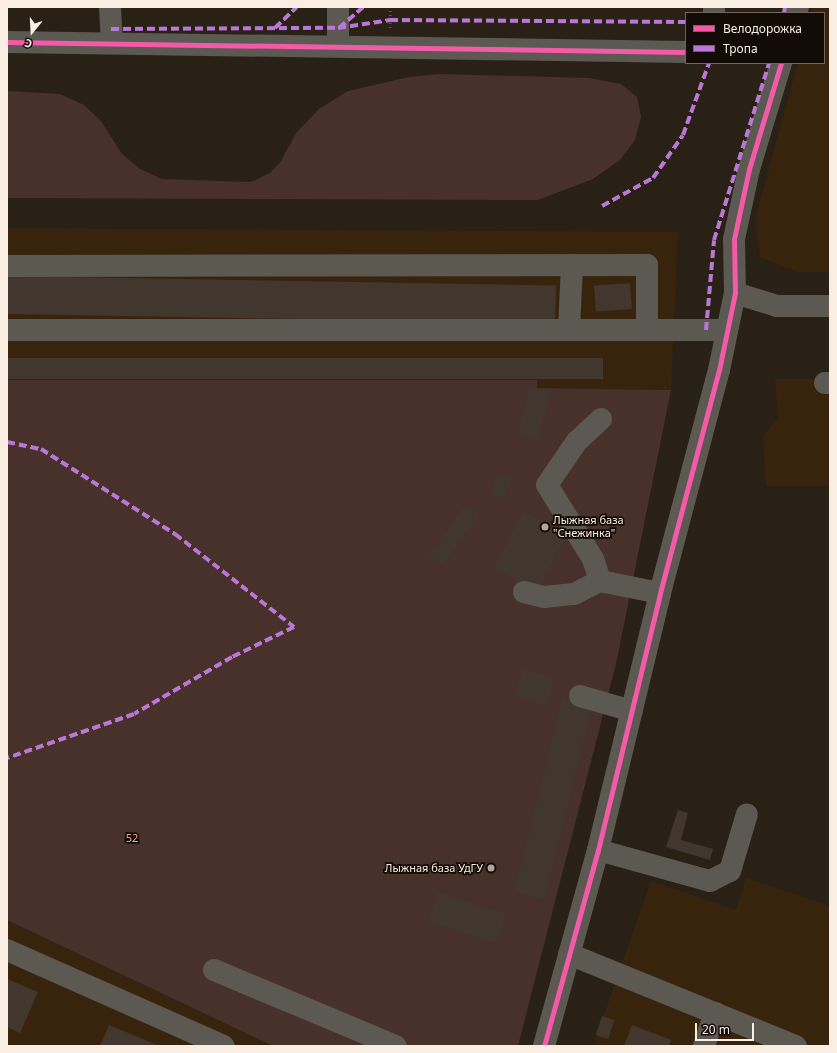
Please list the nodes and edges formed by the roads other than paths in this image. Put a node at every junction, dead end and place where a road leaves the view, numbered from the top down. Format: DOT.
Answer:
graph roads {
  1 [pos="110,7"];
  2 [pos="338,7"];
  3 [pos="7,42"];
  4 [pos="112,43"];
  5 [pos="338,46"];
  6 [pos="685,52"];
  7 [pos="781,64"];
  8 [pos="572,265"];
  9 [pos="7,266"];
  10 [pos="735,293"];
  11 [pos="830,306"];
  12 [pos="7,330"];
  13 [pos="569,330"];
  14 [pos="647,330"];
  15 [pos="727,330"];
  16 [pos="601,419"];
  17 [pos="600,581"];
  18 [pos="524,592"];
  19 [pos="660,593"];
  20 [pos="580,696"];
  21 [pos="632,710"];
  22 [pos="747,814"];
  23 [pos="598,850"];
  24 [pos="7,950"];
  25 [pos="569,954"];
  26 [pos="214,970"];
  27 [pos="715,1013"];
  28 [pos="224,1046"];
  29 [pos="396,1046"];
  30 [pos="544,1046"];
  31 [pos="704,1046"];
  32 [pos="796,1046"];
  1 -- 4 [label="street"];
  2 -- 5 [label="street"];
  3 -- 4 [label="street"];
  4 -- 5 [label="street"];
  5 -- 6 [label="street"];
  7 -- 10 [label="street"];
  8 -- 9 [label="street"];
  8 -- 13 [label="street"];
  8 -- 14 [label="street"];
  10 -- 11 [label="street"];
  10 -- 15 [label="street"];
  12 -- 13 [label="street"];
  13 -- 14 [label="street"];
  14 -- 15 [label="street"];
  15 -- 19 [label="street"];
  16 -- 17 [label="street"];
  17 -- 18 [label="street"];
  17 -- 19 [label="street"];
  19 -- 21 [label="street"];
  20 -- 21 [label="street"];
  21 -- 23 [label="street"];
  22 -- 23 [label="street"];
  23 -- 25 [label="street"];
  24 -- 28 [label="street"];
  25 -- 27 [label="street"];
  25 -- 30 [label="street"];
  26 -- 29 [label="street"];
  27 -- 31 [label="street"];
  27 -- 32 [label="street"];
}
